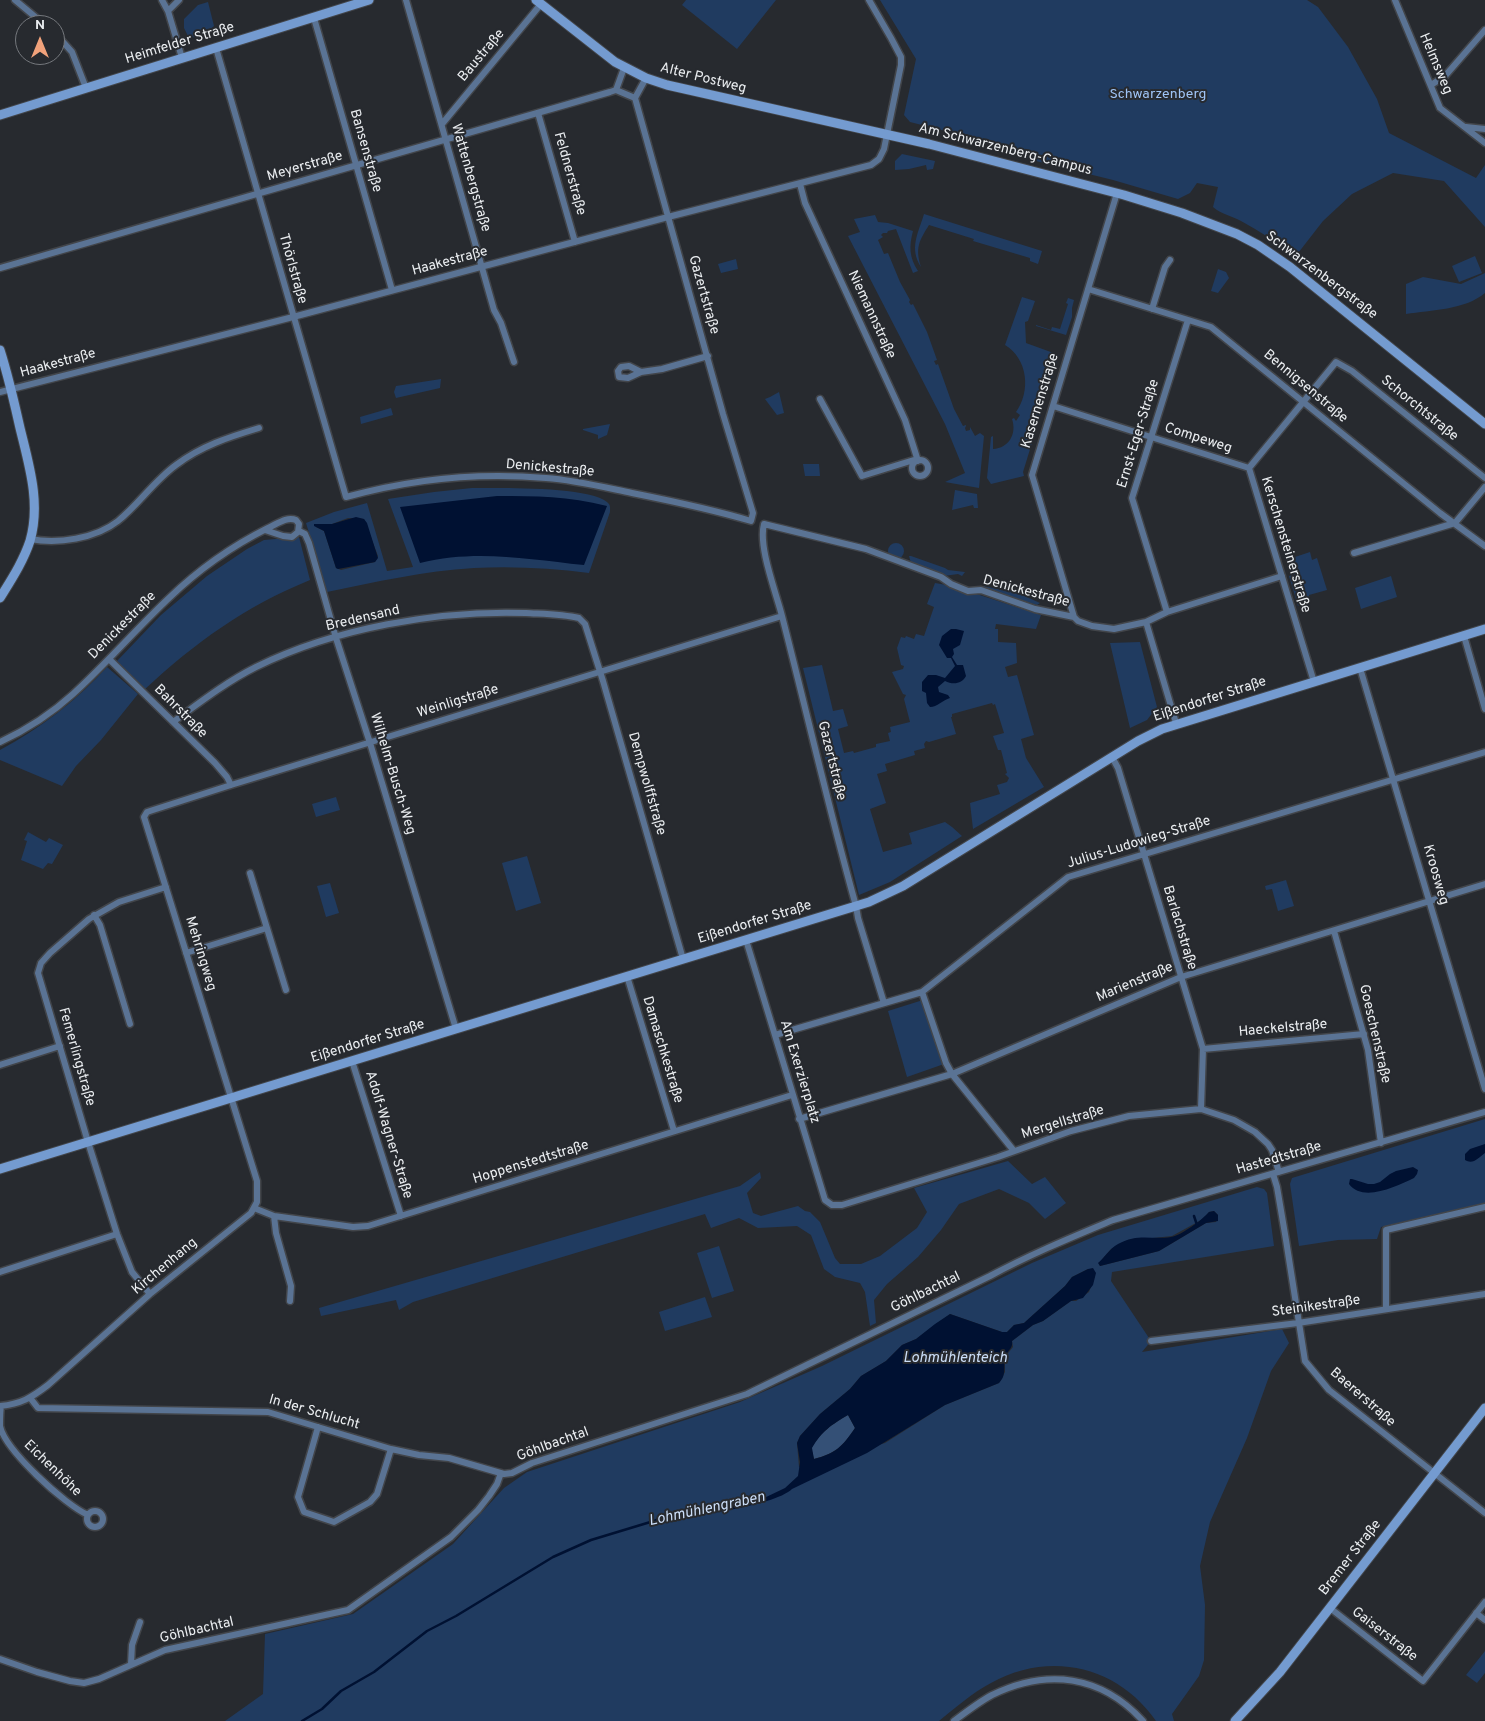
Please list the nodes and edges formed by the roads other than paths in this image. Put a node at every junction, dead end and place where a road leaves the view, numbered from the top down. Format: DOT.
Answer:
graph roads {
  1 [pos="15,0"];
  2 [pos="162,0"];
  3 [pos="179,0"];
  4 [pos="369,0"];
  5 [pos="406,0"];
  6 [pos="869,0"];
  7 [pos="1395,0"];
  8 [pos="539,2"];
  9 [pos="168,11"];
  10 [pos="33,15"];
  11 [pos="314,18"];
  12 [pos="1485,30"];
  13 [pos="65,44"];
  14 [pos="216,48"];
  15 [pos="182,58"];
  16 [pos="624,68"];
  17 [pos="646,78"];
  18 [pos="1431,85"];
  19 [pos="86,88"];
  20 [pos="616,90"];
  21 [pos="635,98"];
  22 [pos="538,113"];
  23 [pos="0,114"];
  24 [pos="442,124"];
  25 [pos="1466,127"];
  26 [pos="1485,129"];
  27 [pos="887,134"];
  28 [pos="446,139"];
  29 [pos="1485,143"];
  30 [pos="356,166"];
  31 [pos="800,184"];
  32 [pos="1117,193"];
  33 [pos="258,194"];
  34 [pos="668,217"];
  35 [pos="575,242"];
  36 [pos="1170,260"];
  37 [pos="482,266"];
  38 [pos="0,268"];
  39 [pos="1088,289"];
  40 [pos="392,290"];
  41 [pos="1152,308"];
  42 [pos="293,317"];
  43 [pos="1188,320"];
  44 [pos="0,350"];
  45 [pos="708,356"];
  46 [pos="514,362"];
  47 [pos="1336,362"];
  48 [pos="641,372"];
  49 [pos="11,390"];
  50 [pos="0,392"];
  51 [pos="820,399"];
  52 [pos="1303,402"];
  53 [pos="1053,406"];
  54 [pos="1485,424"];
  55 [pos="259,428"];
  56 [pos="1151,437"];
  57 [pos="1249,468"];
  58 [pos="1485,478"];
  59 [pos="1485,487"];
  60 [pos="346,497"];
  61 [pos="750,521"];
  62 [pos="1456,523"];
  63 [pos="764,524"];
  64 [pos="265,530"];
  65 [pos="299,531"];
  66 [pos="30,539"];
  67 [pos="1485,546"];
  68 [pos="1354,554"];
  69 [pos="1282,576"];
  70 [pos="0,598"];
  71 [pos="1167,612"];
  72 [pos="782,616"];
  73 [pos="1074,617"];
  74 [pos="579,618"];
  75 [pos="1146,622"];
  76 [pos="1485,629"];
  77 [pos="1464,636"];
  78 [pos="336,638"];
  79 [pos="109,659"];
  80 [pos="1360,668"];
  81 [pos="600,672"];
  82 [pos="1314,682"];
  83 [pos="1485,709"];
  84 [pos="173,722"];
  85 [pos="1176,723"];
  86 [pos="0,742"];
  87 [pos="370,743"];
  88 [pos="1485,752"];
  89 [pos="1112,757"];
  90 [pos="1394,779"];
  91 [pos="230,785"];
  92 [pos="144,817"];
  93 [pos="1144,853"];
  94 [pos="250,873"];
  95 [pos="1485,884"];
  96 [pos="166,887"];
  97 [pos="1430,902"];
  98 [pos="856,906"];
  99 [pos="94,916"];
  100 [pos="267,928"];
  101 [pos="1334,931"];
  102 [pos="746,940"];
  103 [pos="186,953"];
  104 [pos="683,959"];
  105 [pos="627,976"];
  106 [pos="1181,977"];
  107 [pos="286,990"];
  108 [pos="922,992"];
  109 [pos="884,1003"];
  110 [pos="130,1024"];
  111 [pos="456,1029"];
  112 [pos="1364,1034"];
  113 [pos="775,1035"];
  114 [pos="57,1047"];
  115 [pos="1203,1050"];
  116 [pos="352,1061"];
  117 [pos="0,1065"];
  118 [pos="952,1074"];
  119 [pos="1485,1089"];
  120 [pos="792,1095"];
  121 [pos="231,1098"];
  122 [pos="1201,1109"];
  123 [pos="1485,1112"];
  124 [pos="800,1119"];
  125 [pos="674,1131"];
  126 [pos="88,1142"];
  127 [pos="1381,1143"];
  128 [pos="1014,1151"];
  129 [pos="0,1169"];
  130 [pos="1276,1173"];
  131 [pos="834,1206"];
  132 [pos="1485,1207"];
  133 [pos="254,1208"];
  134 [pos="274,1216"];
  135 [pos="401,1216"];
  136 [pos="1081,1233"];
  137 [pos="117,1234"];
  138 [pos="0,1272"];
  139 [pos="150,1294"];
  140 [pos="1485,1294"];
  141 [pos="290,1301"];
  142 [pos="1386,1309"];
  143 [pos="1298,1323"];
  144 [pos="1151,1341"];
  145 [pos="31,1399"];
  146 [pos="0,1406"];
  147 [pos="1485,1408"];
  148 [pos="318,1427"];
  149 [pos="392,1449"];
  150 [pos="501,1473"];
  151 [pos="1435,1474"];
  152 [pos="1485,1513"];
  153 [pos="88,1515"];
  154 [pos="1485,1602"];
  155 [pos="1330,1608"];
  156 [pos="1476,1613"];
  157 [pos="1485,1620"];
  158 [pos="140,1622"];
  159 [pos="0,1659"];
  160 [pos="131,1664"];
  161 [pos="954,1721"];
  162 [pos="1142,1721"];
  163 [pos="1235,1721"];
  1 -- 10 [label="street"];
  2 -- 9 [label="street"];
  3 -- 9 [label="street"];
  4 -- 11 [label="main road, Heimfelder Straße"];
  5 -- 24 [label="street, Wattenbergstraße"];
  6 -- 27 [label="street, Haakestraße"];
  7 -- 18 [label="street, Helmsweg"];
  8 -- 16 [label="main road, Alter Postweg"];
  8 -- 24 [label="street, Baustraße"];
  9 -- 15 [label="street"];
  11 -- 14 [label="main road, Heimfelder Straße"];
  11 -- 30 [label="street, Bansenstraße"];
  12 -- 18 [label="street"];
  13 -- 19 [label="street"];
  14 -- 15 [label="main road, Heimfelder Straße"];
  14 -- 33 [label="street, Thörlstraße"];
  15 -- 19 [label="main road, Heimfelder Straße"];
  16 -- 17 [label="main road, Alter Postweg"];
  16 -- 20 [label="street"];
  17 -- 21 [label="street"];
  17 -- 27 [label="main road, Alter Postweg"];
  18 -- 25 [label="street, Helmsweg"];
  19 -- 23 [label="main road, Heimfelder Straße"];
  20 -- 21 [label="street"];
  20 -- 22 [label="street, Meyerstraße"];
  21 -- 34 [label="street, Gazertstraße"];
  22 -- 28 [label="street, Meyerstraße"];
  22 -- 35 [label="street, Feldnerstraße"];
  24 -- 28 [label="street, Wattenbergstraße"];
  25 -- 26 [label="street"];
  25 -- 29 [label="street, Helmsweg"];
  27 -- 31 [label="street, Haakestraße"];
  27 -- 32 [label="main road, Am Schwarzenberg-Campus"];
  28 -- 30 [label="street, Meyerstraße"];
  28 -- 37 [label="street, Wattenbergstraße"];
  30 -- 33 [label="street, Meyerstraße"];
  30 -- 40 [label="street, Bansenstraße"];
  31 -- 34 [label="street, Haakestraße"];
  31 -- 51 [label="street, Niemannstraße"];
  32 -- 39 [label="street, Kasernenstraße"];
  32 -- 54 [label="main road, Schwarzenbergstraße"];
  33 -- 38 [label="street, Meyerstraße"];
  33 -- 42 [label="street, Thörlstraße"];
  34 -- 35 [label="street, Haakestraße"];
  34 -- 45 [label="street, Gazertstraße"];
  35 -- 37 [label="street, Haakestraße"];
  36 -- 41 [label="street"];
  37 -- 40 [label="street, Haakestraße"];
  37 -- 46 [label="street, Wattenbergstraße"];
  39 -- 41 [label="street, Bennigsenstraße"];
  39 -- 53 [label="street, Kasernenstraße"];
  40 -- 42 [label="street, Haakestraße"];
  41 -- 43 [label="street, Bennigsenstraße"];
  42 -- 49 [label="street, Haakestraße"];
  42 -- 60 [label="street, Thörlstraße"];
  43 -- 52 [label="street, Bennigsenstraße"];
  43 -- 56 [label="street, Ernst-Eger-Straße"];
  44 -- 49 [label="main road"];
  45 -- 48 [label="street"];
  45 -- 61 [label="street, Gazertstraße"];
  47 -- 52 [label="street, Kerschensteinerstraße"];
  47 -- 58 [label="street, Schorchtstraße"];
  49 -- 50 [label="street, Haakestraße"];
  49 -- 66 [label="main road"];
  52 -- 57 [label="street, Kerschensteinerstraße"];
  52 -- 62 [label="street, Bennigsenstraße"];
  53 -- 56 [label="street, Compeweg"];
  53 -- 73 [label="street, Kasernenstraße"];
  55 -- 66 [label="street"];
  56 -- 57 [label="street, Compeweg"];
  56 -- 71 [label="street, Ernst-Eger-Straße"];
  57 -- 69 [label="street, Kerschensteinerstraße"];
  59 -- 62 [label="street"];
  60 -- 61 [label="street, Denickestraße"];
  62 -- 67 [label="street, Bennigsenstraße"];
  62 -- 68 [label="street"];
  63 -- 72 [label="street, Gazertstraße"];
  63 -- 73 [label="street, Denickestraße"];
  64 -- 65 [label="street"];
  64 -- 65 [label="street, Denickestraße"];
  64 -- 79 [label="street, Denickestraße"];
  65 -- 78 [label="street, Wilhelm-Busch-Weg"];
  66 -- 70 [label="main road"];
  69 -- 71 [label="street, Denickestraße"];
  69 -- 82 [label="street, Kerschensteinerstraße"];
  71 -- 75 [label="street, Denickestraße"];
  72 -- 81 [label="street, Weinligstraße"];
  72 -- 98 [label="street, Gazertstraße"];
  73 -- 75 [label="street, Denickestraße"];
  74 -- 78 [label="street, Bredensand"];
  74 -- 81 [label="street, Dempwolffstraße"];
  75 -- 85 [label="street"];
  76 -- 77 [label="main road, Eißendorfer Straße"];
  77 -- 80 [label="main road, Eißendorfer Straße"];
  77 -- 83 [label="street"];
  78 -- 84 [label="street, Bredensand"];
  78 -- 87 [label="street, Wilhelm-Busch-Weg"];
  79 -- 84 [label="street, Bahrstraße"];
  79 -- 86 [label="street, Denickestraße"];
  80 -- 82 [label="main road, Eißendorfer Straße"];
  80 -- 90 [label="street, Kroosweg"];
  81 -- 87 [label="street, Weinligstraße"];
  81 -- 104 [label="street, Dempwolffstraße"];
  82 -- 85 [label="main road, Eißendorfer Straße"];
  84 -- 91 [label="street, Bahrstraße"];
  85 -- 89 [label="main road, Eißendorfer Straße"];
  87 -- 91 [label="street, Weinligstraße"];
  87 -- 111 [label="street, Wilhelm-Busch-Weg"];
  88 -- 90 [label="street, Julius-Ludowieg-Straße"];
  89 -- 93 [label="street, Barlachstraße"];
  89 -- 98 [label="main road, Eißendorfer Straße"];
  90 -- 93 [label="street, Julius-Ludowieg-Straße"];
  90 -- 97 [label="street, Kroosweg"];
  91 -- 92 [label="street, Weinligstraße"];
  92 -- 96 [label="street, Mehringweg"];
  93 -- 106 [label="street, Barlachstraße"];
  93 -- 108 [label="street, Julius-Ludowieg-Straße"];
  94 -- 100 [label="street"];
  95 -- 97 [label="street, Marienstraße"];
  96 -- 99 [label="street, Femerlingstraße"];
  96 -- 103 [label="street, Mehringweg"];
  97 -- 101 [label="street, Marienstraße"];
  97 -- 119 [label="street, Kroosweg"];
  98 -- 102 [label="main road, Eißendorfer Straße"];
  98 -- 109 [label="street, Gazertstraße"];
  99 -- 110 [label="street"];
  99 -- 114 [label="street, Femerlingstraße"];
  100 -- 103 [label="street"];
  100 -- 107 [label="street"];
  101 -- 106 [label="street, Marienstraße"];
  101 -- 112 [label="street, Goeschenstraße"];
  102 -- 104 [label="main road, Eißendorfer Straße"];
  102 -- 113 [label="street, Am Exerzierplatz"];
  103 -- 121 [label="street, Mehringweg"];
  104 -- 105 [label="main road, Eißendorfer Straße"];
  105 -- 111 [label="main road, Eißendorfer Straße"];
  105 -- 125 [label="street, Damaschkestraße"];
  106 -- 115 [label="street, Barlachstraße"];
  106 -- 118 [label="street, Marienstraße"];
  108 -- 109 [label="street, Julius-Ludowieg-Straße"];
  108 -- 118 [label="street"];
  109 -- 113 [label="street, Julius-Ludowieg-Straße"];
  111 -- 116 [label="main road, Eißendorfer Straße"];
  112 -- 115 [label="street, Haeckelstraße"];
  112 -- 127 [label="street, Goeschenstraße"];
  113 -- 120 [label="street, Am Exerzierplatz"];
  114 -- 117 [label="street"];
  114 -- 126 [label="street, Femerlingstraße"];
  115 -- 122 [label="street, Barlachstraße"];
  116 -- 121 [label="main road, Eißendorfer Straße"];
  116 -- 135 [label="street, Adolf-Wagner-Straße"];
  118 -- 124 [label="street, Marienstraße"];
  118 -- 128 [label="street"];
  120 -- 124 [label="street, Am Exerzierplatz"];
  120 -- 125 [label="street, Hoppenstedtstraße"];
  121 -- 126 [label="main road, Eißendorfer Straße"];
  121 -- 133 [label="street"];
  122 -- 128 [label="street, Mergellstraße"];
  122 -- 130 [label="street, Mergellstraße"];
  123 -- 127 [label="street, Hastedtstraße"];
  124 -- 131 [label="street, Am Exerzierplatz"];
  125 -- 135 [label="street, Hoppenstedtstraße"];
  126 -- 129 [label="main road, Eißendorfer Straße"];
  126 -- 137 [label="street, Femerlingstraße"];
  127 -- 130 [label="street, Hastedtstraße"];
  128 -- 131 [label="street, Mergellstraße"];
  130 -- 136 [label="street, Hastedtstraße"];
  130 -- 143 [label="street, Baererstraße"];
  132 -- 142 [label="street"];
  133 -- 134 [label="street, Hoppenstedtstraße"];
  133 -- 139 [label="street, Kirchenhang"];
  134 -- 135 [label="street, Hoppenstedtstraße"];
  134 -- 141 [label="street"];
  136 -- 150 [label="street, Göhlbachtal"];
  137 -- 138 [label="street"];
  137 -- 139 [label="street, Femerlingstraße"];
  139 -- 145 [label="street, Kirchenhang"];
  140 -- 142 [label="street, Steinikestraße"];
  142 -- 143 [label="street, Steinikestraße"];
  143 -- 144 [label="street, Steinikestraße"];
  143 -- 151 [label="street, Baererstraße"];
  145 -- 146 [label="street, Kirchenhang"];
  145 -- 148 [label="street, In der Schlucht"];
  146 -- 153 [label="street, Eichenhöhe"];
  147 -- 151 [label="main road, Bremer Straße"];
  148 -- 149 [label="street, In der Schlucht"];
  148 -- 149 [label="street"];
  149 -- 150 [label="street, In der Schlucht"];
  150 -- 160 [label="street, Göhlbachtal"];
  151 -- 152 [label="street, Baererstraße"];
  151 -- 155 [label="main road, Bremer Straße"];
  154 -- 156 [label="street"];
  155 -- 156 [label="street, Gaiserstraße"];
  155 -- 163 [label="main road, Bremer Straße"];
  156 -- 157 [label="street"];
  158 -- 160 [label="street"];
  159 -- 160 [label="street, Göhlbachtal"];
  161 -- 162 [label="street"];
}
